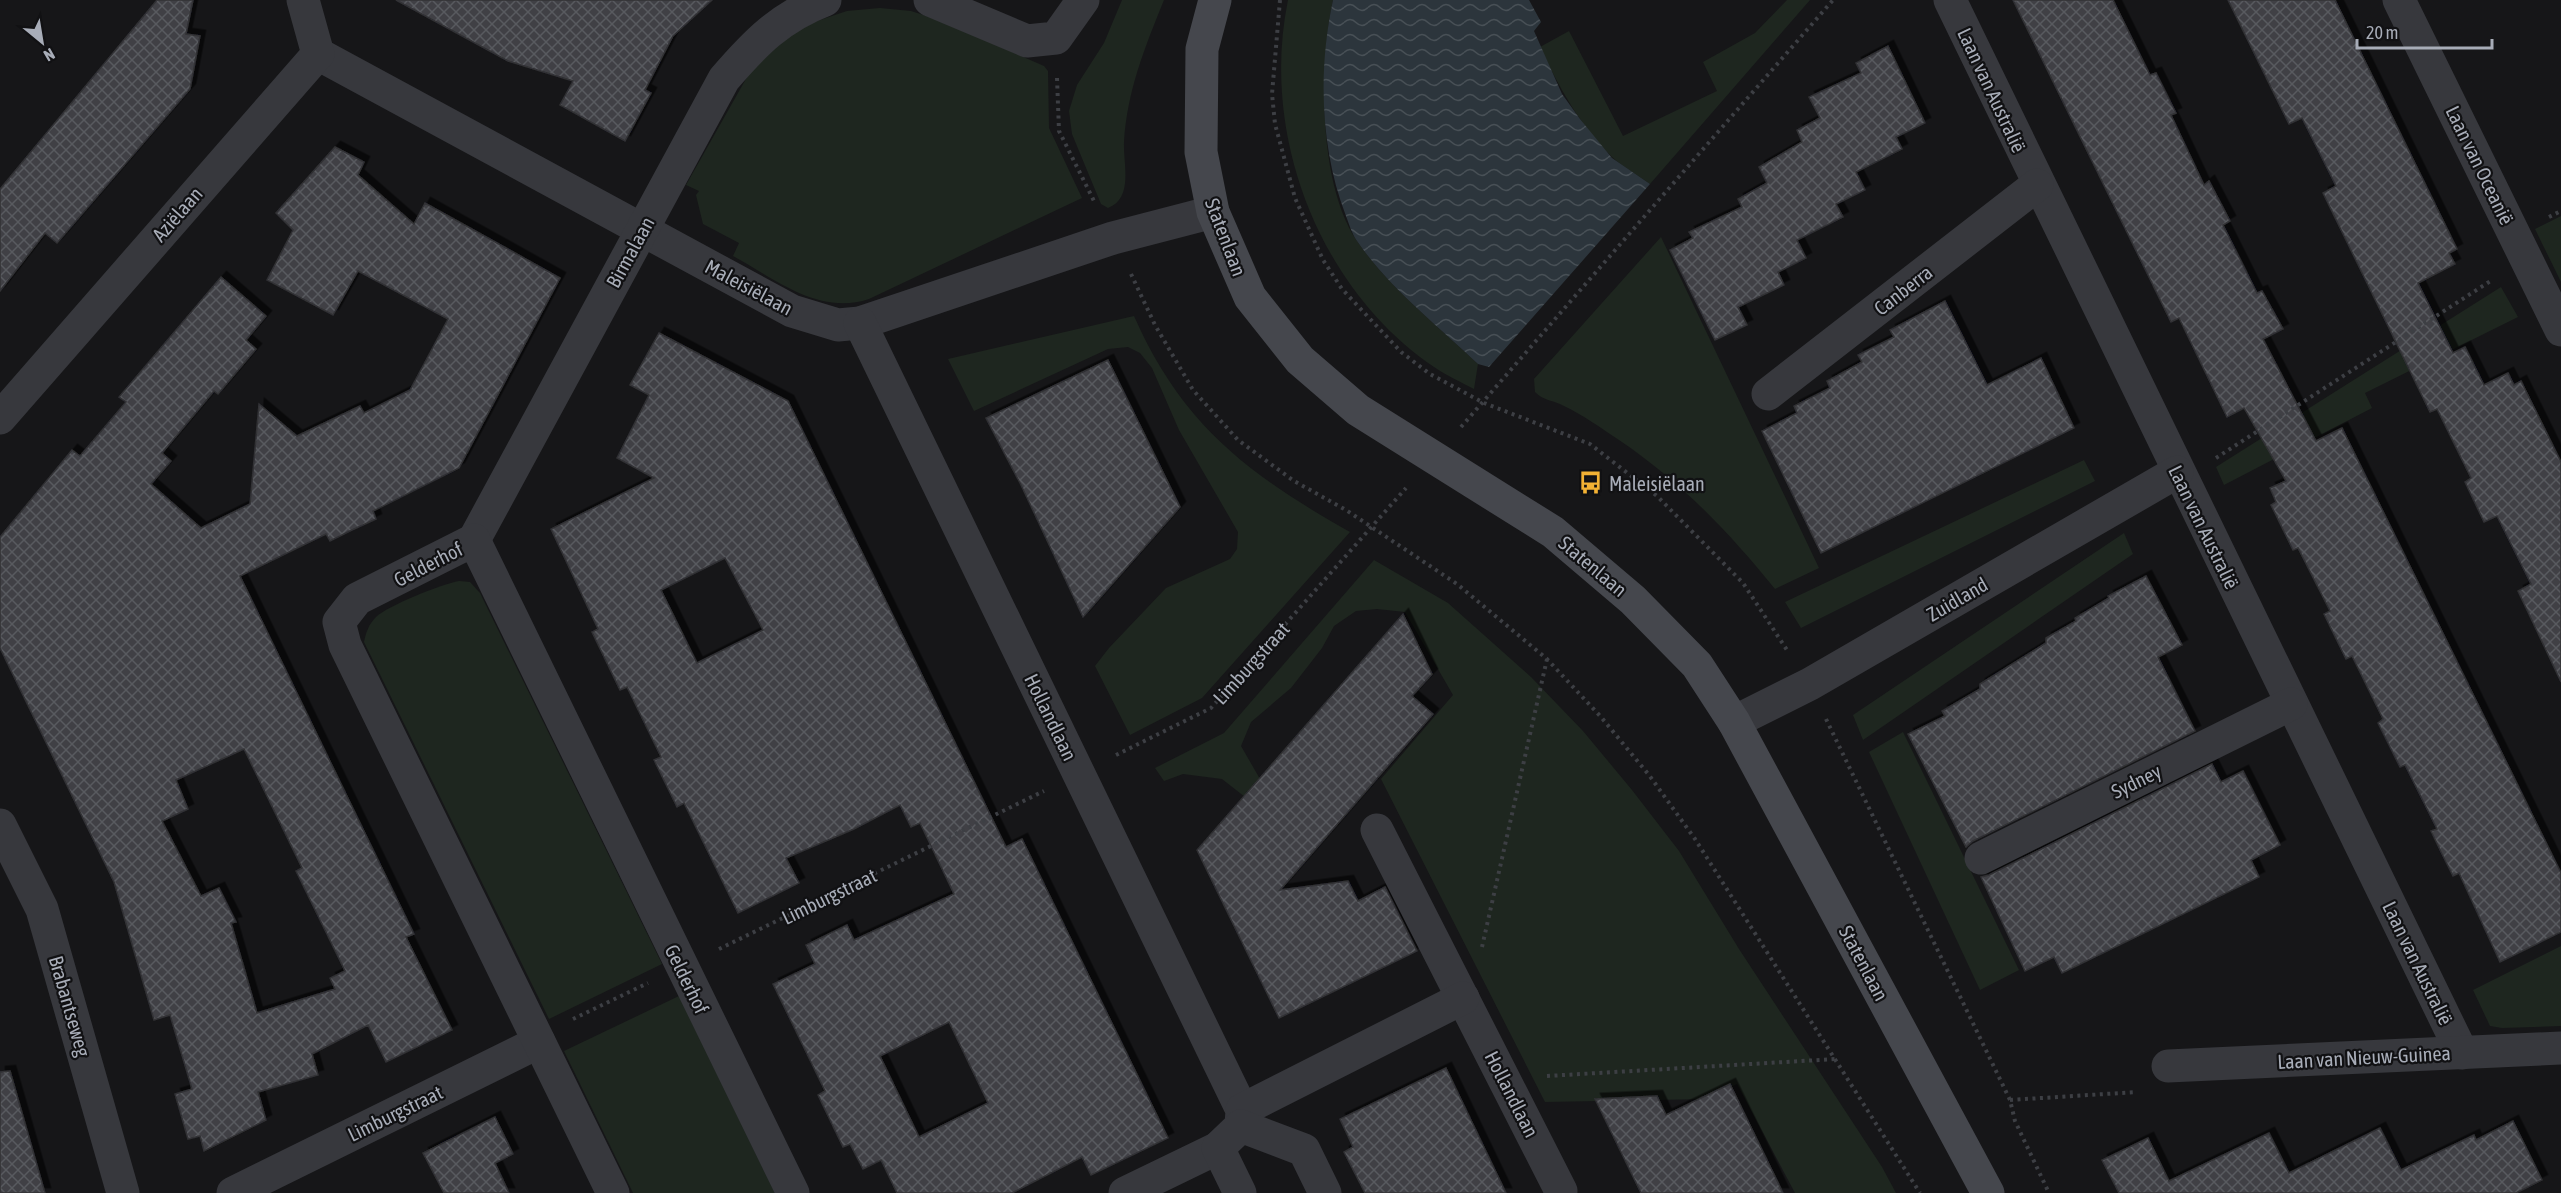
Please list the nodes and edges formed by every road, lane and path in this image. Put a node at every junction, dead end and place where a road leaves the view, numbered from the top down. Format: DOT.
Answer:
graph roads {
  1 [pos="303,0"];
  2 [pos="825,0"];
  3 [pos="930,0"];
  4 [pos="1083,0"];
  5 [pos="1215,0"];
  6 [pos="1833,0"];
  7 [pos="1950,0"];
  8 [pos="2399,0"];
  9 [pos="1056,38"];
  10 [pos="318,54"];
  11 [pos="2037,185"];
  12 [pos="1213,212"];
  13 [pos="642,230"];
  14 [pos="1113,238"];
  15 [pos="2526,259"];
  16 [pos="860,323"];
  17 [pos="2561,330"];
  18 [pos="1768,394"];
  19 [pos="0,418"];
  20 [pos="1432,459"];
  21 [pos="2177,472"];
  22 [pos="1370,527"];
  23 [pos="474,540"];
  24 [pos="1547,659"];
  25 [pos="2291,704"];
  26 [pos="1734,722"];
  27 [pos="1078,774"];
  28 [pos="0,825"];
  29 [pos="1377,830"];
  30 [pos="1981,858"];
  31 [pos="681,967"];
  32 [pos="1463,998"];
  33 [pos="539,1042"];
  34 [pos="2561,1048"];
  35 [pos="2462,1053"];
  36 [pos="1836,1059"];
  37 [pos="2168,1066"];
  38 [pos="1504,1080"];
  39 [pos="2010,1100"];
  40 [pos="1234,1128"];
  41 [pos="1238,1188"];
  42 [pos="1561,1191"];
  43 [pos="123,1193"];
  44 [pos="233,1193"];
  45 [pos="613,1193"];
  46 [pos="793,1193"];
  47 [pos="1125,1193"];
  48 [pos="1325,1193"];
  49 [pos="1920,1193"];
  50 [pos="1988,1193"];
  1 -- 10 [label="street"];
  2 -- 13 [label="street, Birmalaan"];
  3 -- 9 [label="street"];
  4 -- 9 [label="street"];
  5 -- 12 [label="main road, Statenlaan"];
  6 -- 20 [label="path, Limburgstraat"];
  7 -- 11 [label="street, Laan van Australië"];
  8 -- 15 [label="street, Laan van Oceanië"];
  9 -- 14 [label="path"];
  10 -- 13 [label="street, Maleisiëlaan"];
  10 -- 19 [label="street, Aziëlaan"];
  11 -- 18 [label="street, Canberra"];
  11 -- 21 [label="street, Laan van Australië"];
  12 -- 14 [label="street, Maleisiëlaan"];
  12 -- 20 [label="main road, Statenlaan"];
  13 -- 16 [label="street, Maleisiëlaan"];
  13 -- 23 [label="street, Birmalaan"];
  14 -- 16 [label="street, Maleisiëlaan"];
  14 -- 22 [label="path"];
  15 -- 17 [label="street, Laan van Oceanië"];
  15 -- 21 [label="path"];
  16 -- 27 [label="street, Hollandlaan"];
  20 -- 22 [label="path, Limburgstraat"];
  20 -- 26 [label="main road, Statenlaan"];
  21 -- 25 [label="street, Laan van Australië"];
  21 -- 26 [label="street, Zuidland"];
  22 -- 24 [label="path"];
  22 -- 27 [label="path, Limburgstraat"];
  23 -- 31 [label="street, Gelderhof"];
  23 -- 33 [label="street, Gelderhof"];
  24 -- 32 [label="path"];
  24 -- 36 [label="path"];
  25 -- 30 [label="street, Sydney"];
  25 -- 35 [label="street, Laan van Australië"];
  26 -- 50 [label="main road, Statenlaan"];
  27 -- 31 [label="path, Limburgstraat"];
  27 -- 40 [label="street, Hollandlaan"];
  28 -- 43 [label="street, Brabantseweg"];
  29 -- 32 [label="street, Hollandlaan"];
  31 -- 33 [label="path, Limburgstraat"];
  31 -- 46 [label="street, Gelderhof"];
  32 -- 38 [label="street, Hollandlaan"];
  32 -- 40 [label="street"];
  33 -- 44 [label="street, Limburgstraat"];
  33 -- 45 [label="street, Gelderhof"];
  34 -- 35 [label="street, Laan van Nieuw-Guinea"];
  35 -- 37 [label="street, Laan van Nieuw-Guinea"];
  36 -- 38 [label="path"];
  36 -- 49 [label="path"];
  37 -- 39 [label="path"];
  38 -- 42 [label="street, Hollandlaan"];
  40 -- 41 [label="street, Hollandlaan"];
  40 -- 47 [label="street"];
  40 -- 48 [label="street"];
}
